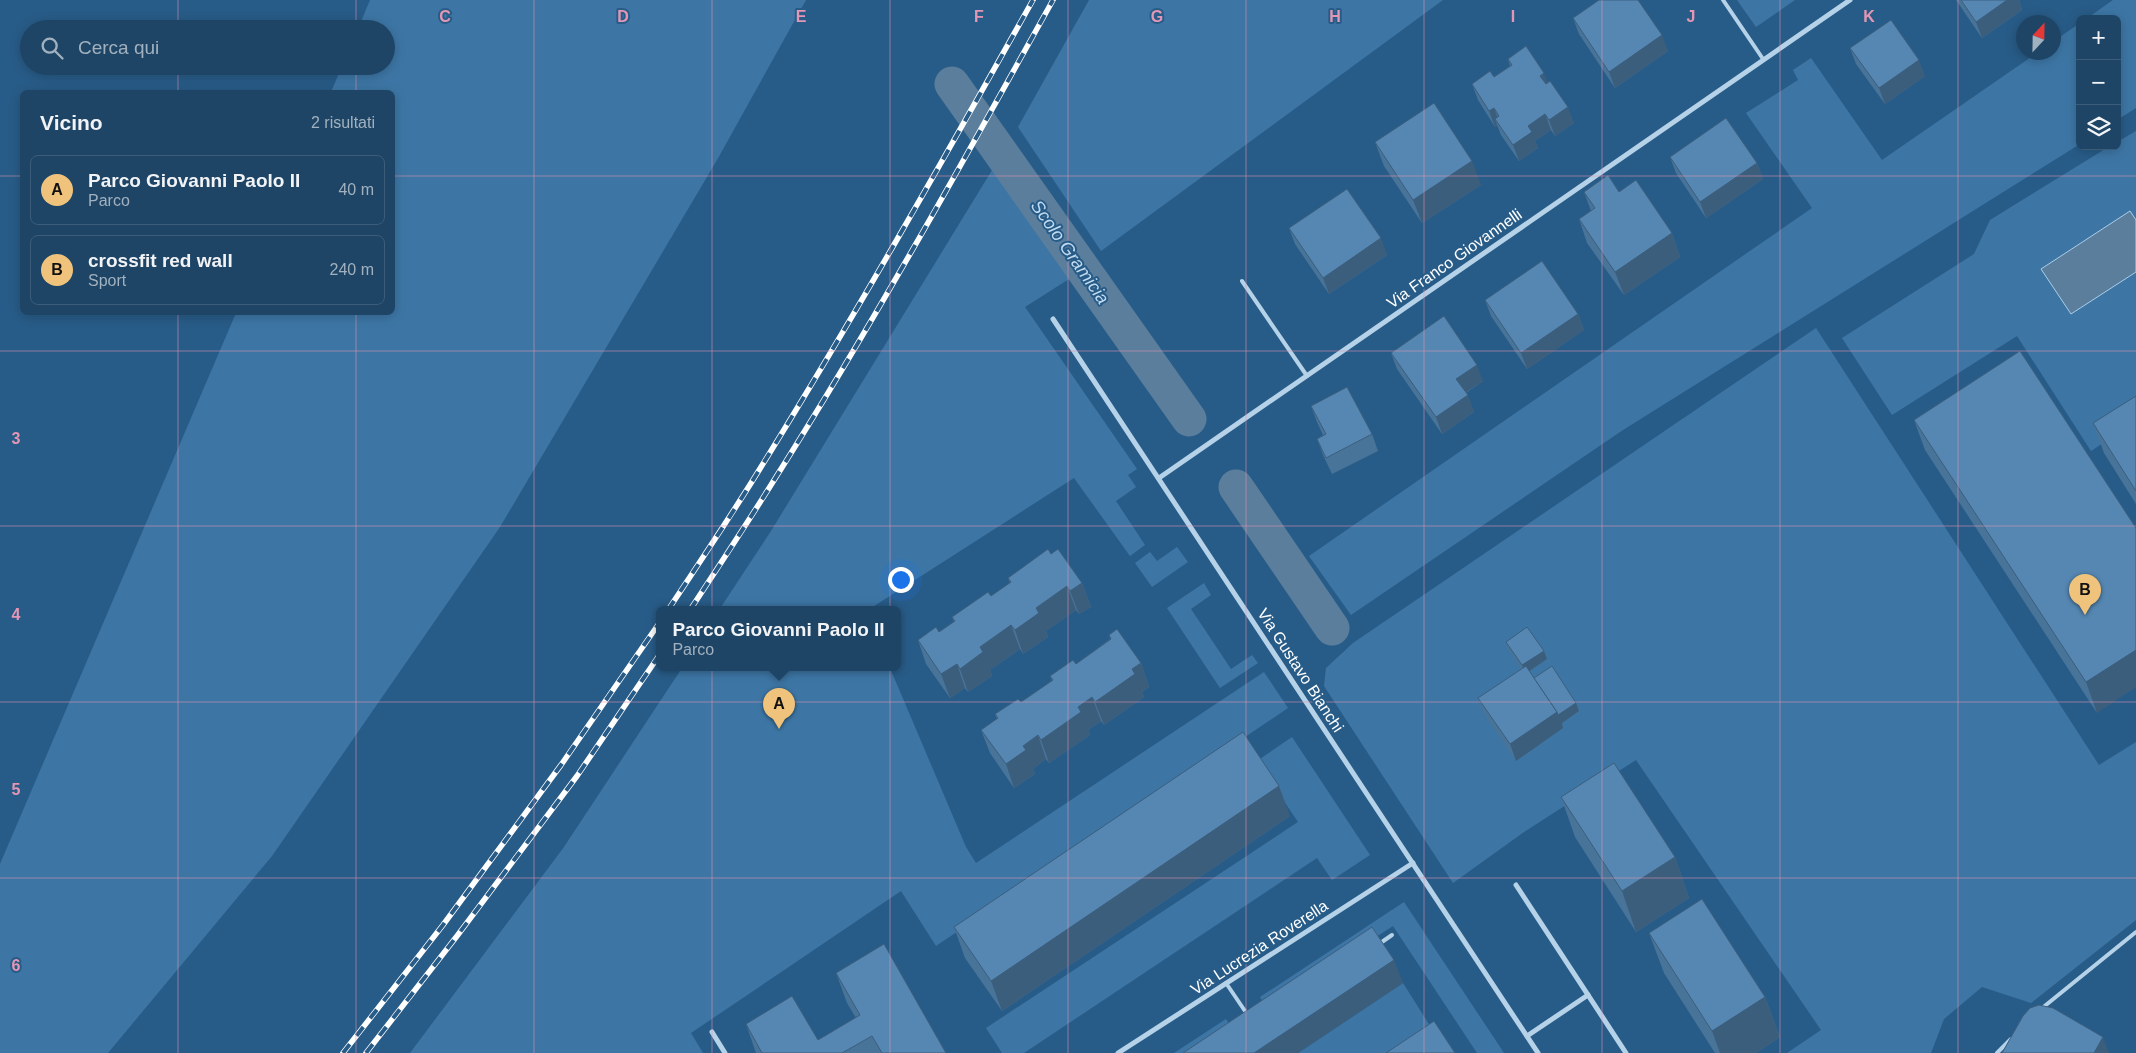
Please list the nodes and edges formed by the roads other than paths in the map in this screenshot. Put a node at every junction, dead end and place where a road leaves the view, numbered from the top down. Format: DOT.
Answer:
graph roads {
  1 [pos="1723,0"];
  2 [pos="1850,0"];
  3 [pos="1763,59"];
  4 [pos="1242,281"];
  5 [pos="1053,319"];
  6 [pos="1307,376"];
  7 [pos="1159,478"];
  8 [pos="1413,863"];
  9 [pos="1516,884"];
  10 [pos="2136,932"];
  11 [pos="1392,935"];
  12 [pos="1375,946"];
  13 [pos="1226,983"];
  14 [pos="1588,995"];
  15 [pos="2036,1014"];
  16 [pos="1250,1020"];
  17 [pos="712,1032"];
  18 [pos="2016,1033"];
  19 [pos="1527,1036"];
  20 [pos="725,1053"];
  21 [pos="1118,1053"];
  22 [pos="1538,1053"];
  23 [pos="1626,1053"];
  24 [pos="1997,1053"];
  1 -- 3 [label="lane"];
  2 -- 3 [label="street, Via Franco Giovannelli"];
  3 -- 6 [label="street, Via Franco Giovannelli"];
  4 -- 6 [label="lane"];
  5 -- 7 [label="street, Via Gustavo Bianchi"];
  6 -- 7 [label="street, Via Franco Giovannelli"];
  7 -- 8 [label="street, Via Gustavo Bianchi"];
  8 -- 13 [label="street, Via Lucrezia Roverella"];
  8 -- 19 [label="street, Via Gustavo Bianchi"];
  9 -- 14 [label="street"];
  10 -- 15 [label="lane"];
  11 -- 12 [label="lane"];
  13 -- 16 [label="lane"];
  13 -- 21 [label="street, Via Lucrezia Roverella"];
  14 -- 19 [label="street"];
  14 -- 23 [label="street"];
  17 -- 20 [label="street"];
  18 -- 24 [label="lane"];
  19 -- 22 [label="street, Via Gustavo Bianchi"];
}
